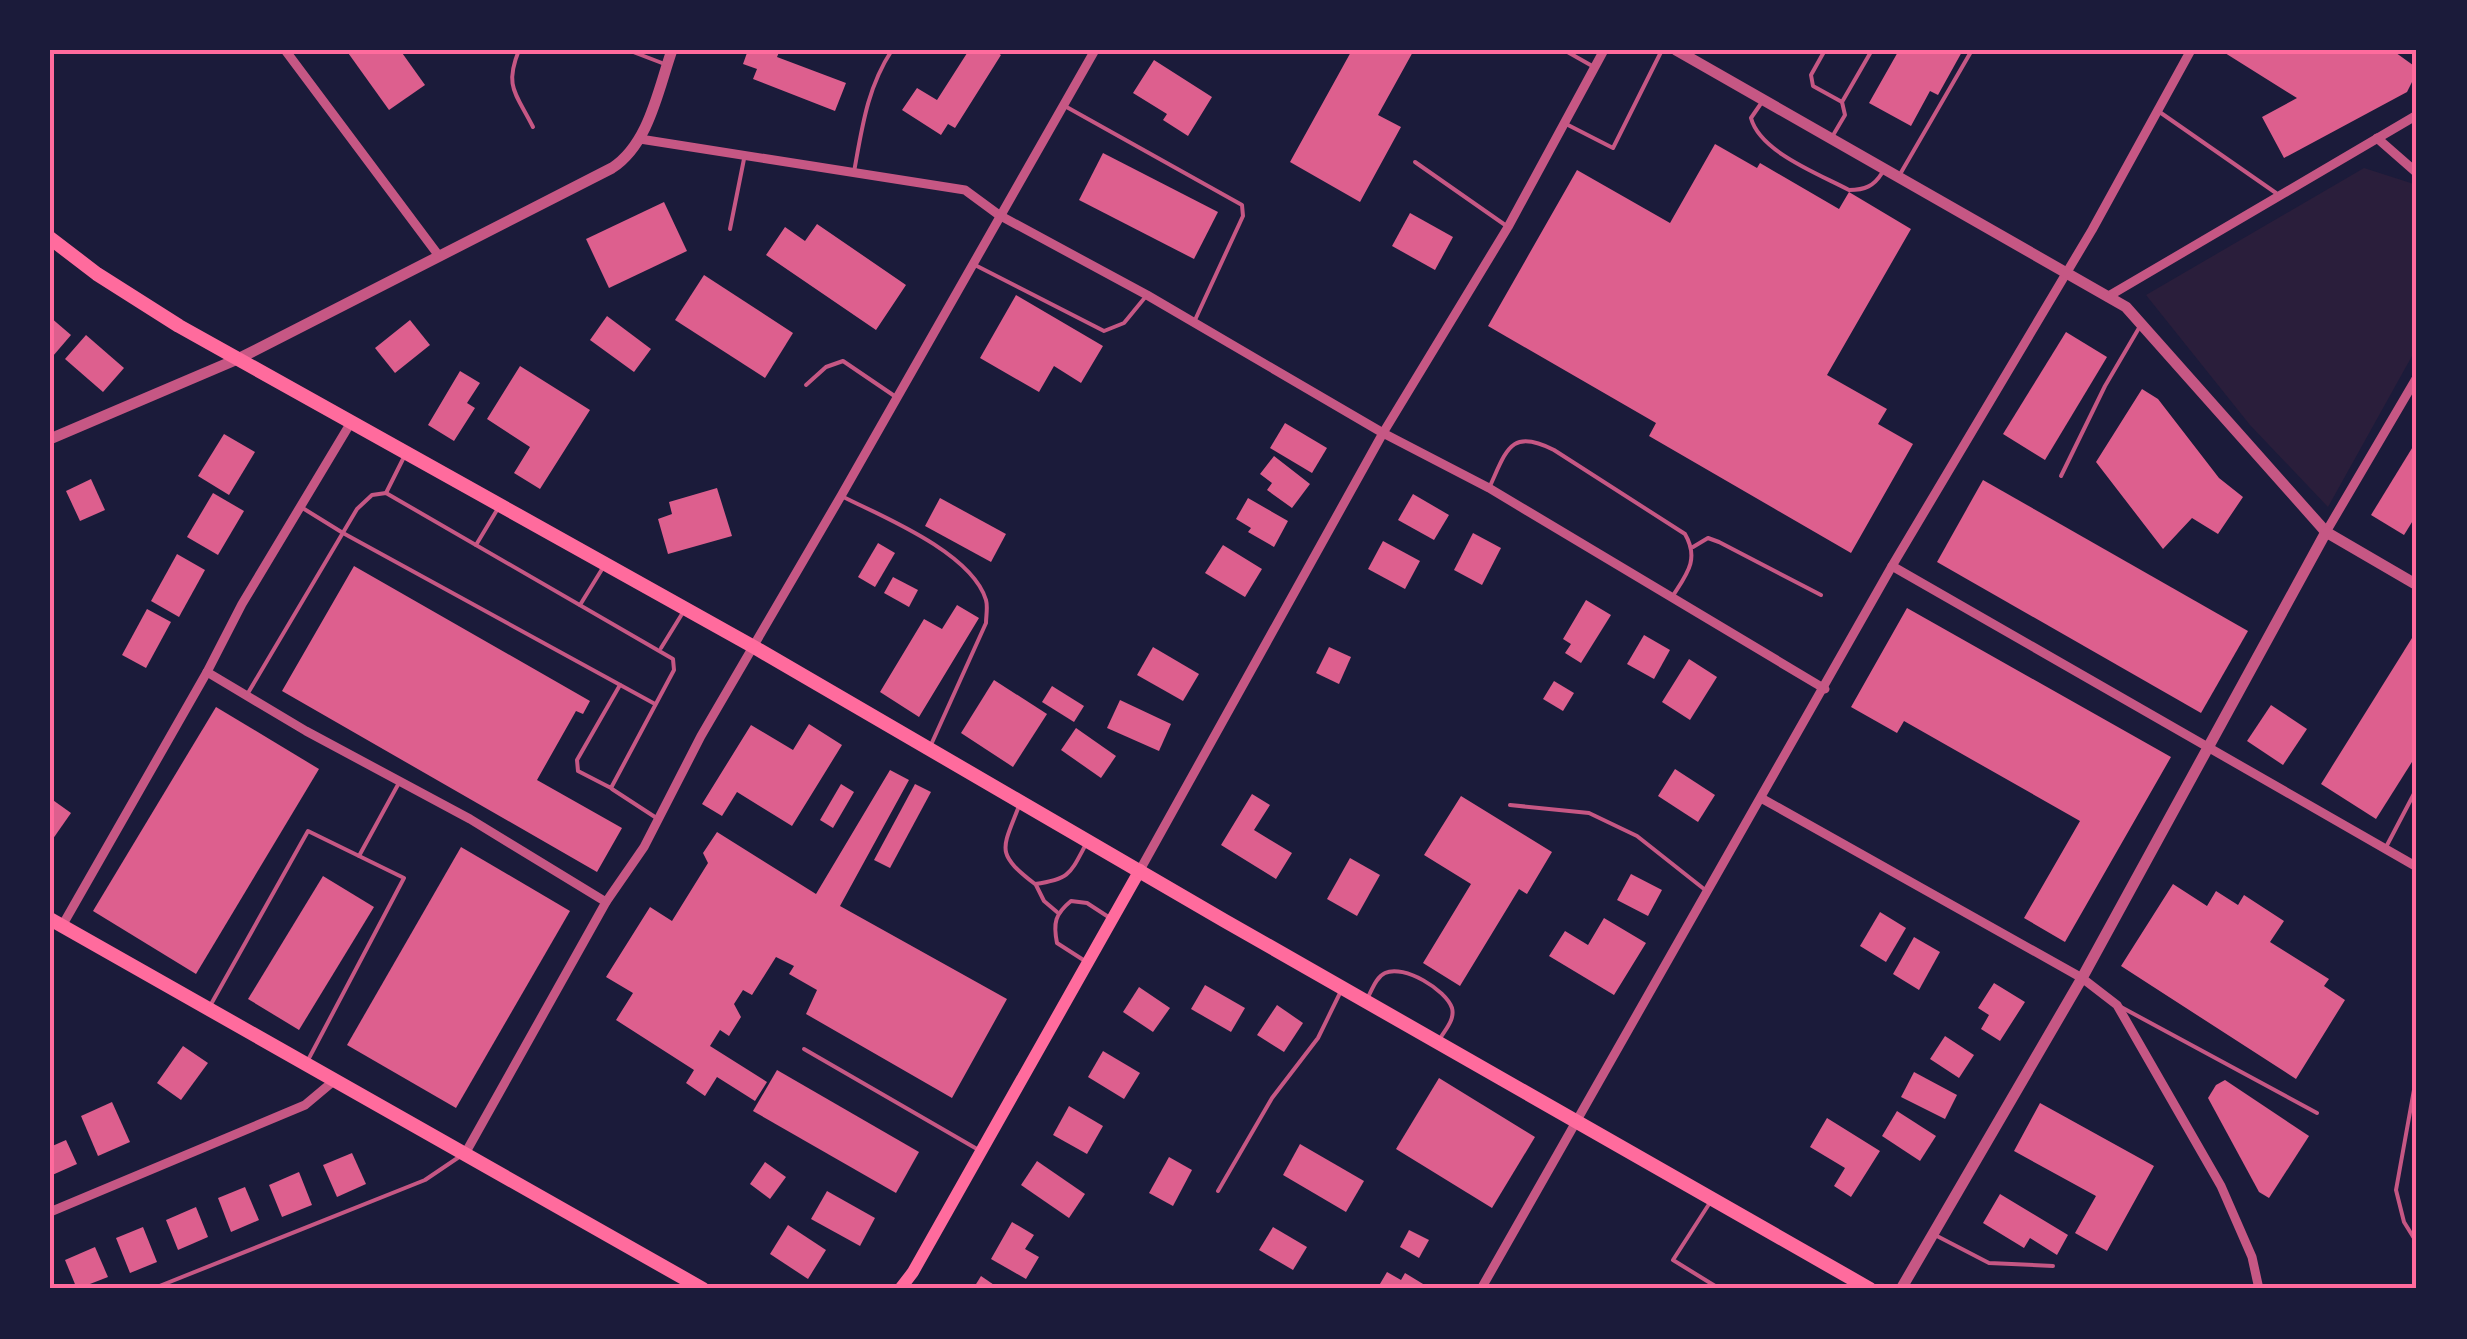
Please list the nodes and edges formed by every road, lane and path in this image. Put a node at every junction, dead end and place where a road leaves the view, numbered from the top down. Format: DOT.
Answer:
graph roads {
  1 [pos="285,50"];
  2 [pos="519,50"];
  3 [pos="628,50"];
  4 [pos="672,50"];
  5 [pos="892,50"];
  6 [pos="1095,50"];
  7 [pos="1564,50"];
  8 [pos="1604,50"];
  9 [pos="1662,50"];
  10 [pos="1676,50"];
  11 [pos="1825,50"];
  12 [pos="1872,50"];
  13 [pos="1972,50"];
  14 [pos="2190,50"];
  15 [pos="667,65"];
  16 [pos="1594,68"];
  17 [pos="1765,99"];
  18 [pos="1842,102"];
  19 [pos="1063,105"];
  20 [pos="2157,110"];
  21 [pos="2417,115"];
  22 [pos="1563,123"];
  23 [pos="532,127"];
  24 [pos="1832,136"];
  25 [pos="2378,138"];
  26 [pos="640,140"];
  27 [pos="745,154"];
  28 [pos="1415,162"];
  29 [pos="1885,168"];
  30 [pos="854,172"];
  31 [pos="2417,173"];
  32 [pos="1899,176"];
  33 [pos="2279,194"];
  34 [pos="999,216"];
  35 [pos="1508,226"];
  36 [pos="730,229"];
  37 [pos="50,238"];
  38 [pos="440,256"];
  39 [pos="973,264"];
  40 [pos="2066,272"];
  41 [pos="1147,295"];
  42 [pos="2106,297"];
  43 [pos="1194,322"];
  44 [pos="2141,324"];
  45 [pos="240,358"];
  46 [pos="2417,377"];
  47 [pos="806,386"];
  48 [pos="896,397"];
  49 [pos="350,424"];
  50 [pos="1383,433"];
  51 [pos="50,439"];
  52 [pos="405,454"];
  53 [pos="2061,476"];
  54 [pos="1489,488"];
  55 [pos="386,493"];
  56 [pos="842,496"];
  57 [pos="499,506"];
  58 [pos="301,507"];
  59 [pos="2326,532"];
  60 [pos="343,533"];
  61 [pos="476,545"];
  62 [pos="1693,547"];
  63 [pos="604,565"];
  64 [pos="1892,566"];
  65 [pos="2417,586"];
  66 [pos="1821,594"];
  67 [pos="1672,598"];
  68 [pos="580,605"];
  69 [pos="684,610"];
  70 [pos="754,647"];
  71 [pos="661,649"];
  72 [pos="208,672"];
  73 [pos="620,685"];
  74 [pos="1824,688"];
  75 [pos="247,696"];
  76 [pos="657,705"];
  77 [pos="2208,747"];
  78 [pos="930,748"];
  79 [pos="400,782"];
  80 [pos="611,788"];
  81 [pos="2417,788"];
  82 [pos="1761,798"];
  83 [pos="1021,800"];
  84 [pos="1510,805"];
  85 [pos="658,819"];
  86 [pos="1088,840"];
  87 [pos="2384,849"];
  88 [pos="360,856"];
  89 [pos="2417,868"];
  90 [pos="1140,870"];
  91 [pos="1035,884"];
  92 [pos="1708,892"];
  93 [pos="606,902"];
  94 [pos="1058,912"];
  95 [pos="1113,920"];
  96 [pos="56,923"];
  97 [pos="1088,964"];
  98 [pos="2082,978"];
  99 [pos="1344,987"];
  100 [pos="1366,1000"];
  101 [pos="2117,1005"];
  102 [pos="207,1010"];
  103 [pos="1439,1042"];
  104 [pos="804,1050"];
  105 [pos="306,1063"];
  106 [pos="2417,1073"];
  107 [pos="336,1080"];
  108 [pos="2317,1113"];
  109 [pos="1575,1122"];
  110 [pos="466,1152"];
  111 [pos="981,1152"];
  112 [pos="1218,1191"];
  113 [pos="1712,1199"];
  114 [pos="50,1212"];
  115 [pos="1935,1235"];
  116 [pos="2417,1243"];
  117 [pos="2053,1266"];
  118 [pos="152,1289"];
  119 [pos="703,1289"];
  120 [pos="900,1289"];
  121 [pos="1481,1289"];
  122 [pos="1720,1289"];
  123 [pos="1870,1289"];
  124 [pos="1902,1289"];
  125 [pos="2259,1289"];
  1 -- 38 [label="street"];
  2 -- 23 [label="lane"];
  3 -- 15 [label="lane"];
  4 -- 15 [label="street"];
  5 -- 30 [label="lane"];
  6 -- 19 [label="street"];
  7 -- 16 [label="lane"];
  8 -- 16 [label="street"];
  9 -- 22 [label="lane"];
  10 -- 17 [label="street"];
  11 -- 18 [label="lane"];
  12 -- 18 [label="lane"];
  13 -- 32 [label="lane"];
  14 -- 20 [label="street"];
  15 -- 26 [label="street"];
  16 -- 22 [label="street"];
  17 -- 24 [label="street"];
  17 -- 29 [label="lane"];
  18 -- 24 [label="lane"];
  19 -- 34 [label="street"];
  19 -- 43 [label="lane"];
  20 -- 33 [label="lane"];
  20 -- 40 [label="street"];
  21 -- 25 [label="street"];
  22 -- 35 [label="street"];
  24 -- 29 [label="street"];
  25 -- 31 [label="street"];
  25 -- 33 [label="street"];
  26 -- 27 [label="street"];
  26 -- 38 [label="street"];
  27 -- 30 [label="street"];
  27 -- 36 [label="lane"];
  28 -- 35 [label="lane"];
  29 -- 32 [label="street"];
  30 -- 34 [label="street"];
  32 -- 40 [label="street"];
  33 -- 42 [label="street"];
  34 -- 39 [label="street"];
  34 -- 41 [label="street"];
  35 -- 50 [label="street"];
  37 -- 45 [label="main road"];
  38 -- 45 [label="street"];
  39 -- 41 [label="lane"];
  39 -- 48 [label="street"];
  40 -- 42 [label="street"];
  40 -- 64 [label="street"];
  41 -- 43 [label="street"];
  42 -- 44 [label="street"];
  43 -- 50 [label="street"];
  44 -- 53 [label="lane"];
  44 -- 59 [label="street"];
  45 -- 49 [label="main road"];
  45 -- 51 [label="street"];
  46 -- 59 [label="street"];
  47 -- 48 [label="lane"];
  48 -- 56 [label="street"];
  49 -- 52 [label="main road"];
  49 -- 58 [label="street"];
  50 -- 54 [label="street"];
  50 -- 90 [label="street"];
  52 -- 55 [label="lane"];
  52 -- 57 [label="main road"];
  54 -- 62 [label="lane"];
  54 -- 67 [label="street"];
  55 -- 60 [label="lane"];
  55 -- 61 [label="lane"];
  56 -- 70 [label="street"];
  56 -- 78 [label="lane"];
  57 -- 61 [label="lane"];
  57 -- 63 [label="main road"];
  58 -- 60 [label="lane"];
  58 -- 72 [label="street"];
  59 -- 65 [label="street"];
  59 -- 77 [label="street"];
  60 -- 73 [label="lane"];
  60 -- 75 [label="lane"];
  61 -- 68 [label="lane"];
  62 -- 66 [label="lane"];
  62 -- 67 [label="lane"];
  63 -- 68 [label="lane"];
  63 -- 69 [label="main road"];
  64 -- 74 [label="street"];
  64 -- 77 [label="street"];
  67 -- 74 [label="street"];
  68 -- 71 [label="lane"];
  69 -- 70 [label="main road"];
  69 -- 71 [label="lane"];
  70 -- 78 [label="main road"];
  70 -- 85 [label="street"];
  71 -- 76 [label="lane"];
  72 -- 75 [label="street"];
  72 -- 96 [label="street"];
  73 -- 76 [label="lane"];
  73 -- 80 [label="lane"];
  74 -- 82 [label="street"];
  75 -- 79 [label="street"];
  76 -- 80 [label="lane"];
  77 -- 87 [label="street"];
  77 -- 98 [label="street"];
  78 -- 83 [label="main road"];
  79 -- 88 [label="lane"];
  79 -- 93 [label="street"];
  80 -- 85 [label="lane"];
  81 -- 87 [label="lane"];
  82 -- 92 [label="street"];
  82 -- 98 [label="street"];
  83 -- 86 [label="main road"];
  83 -- 91 [label="lane"];
  84 -- 92 [label="lane"];
  85 -- 93 [label="street"];
  86 -- 90 [label="main road"];
  86 -- 91 [label="lane"];
  87 -- 89 [label="street"];
  88 -- 102 [label="lane"];
  88 -- 105 [label="lane"];
  90 -- 95 [label="main road"];
  90 -- 99 [label="main road"];
  91 -- 94 [label="lane"];
  92 -- 109 [label="street"];
  93 -- 110 [label="street"];
  94 -- 95 [label="lane"];
  94 -- 97 [label="lane"];
  95 -- 97 [label="main road"];
  96 -- 102 [label="main road"];
  97 -- 111 [label="main road"];
  98 -- 101 [label="street"];
  98 -- 115 [label="street"];
  99 -- 100 [label="main road"];
  99 -- 112 [label="lane"];
  100 -- 103 [label="main road"];
  100 -- 103 [label="lane"];
  101 -- 108 [label="lane"];
  101 -- 125 [label="street"];
  102 -- 105 [label="main road"];
  103 -- 109 [label="main road"];
  104 -- 111 [label="lane"];
  105 -- 107 [label="main road"];
  106 -- 116 [label="lane"];
  107 -- 110 [label="main road"];
  107 -- 114 [label="street"];
  109 -- 113 [label="main road"];
  109 -- 121 [label="street"];
  110 -- 118 [label="lane"];
  110 -- 119 [label="main road"];
  111 -- 120 [label="main road"];
  113 -- 122 [label="lane"];
  113 -- 123 [label="main road"];
  115 -- 117 [label="lane"];
  115 -- 124 [label="street"];
}
